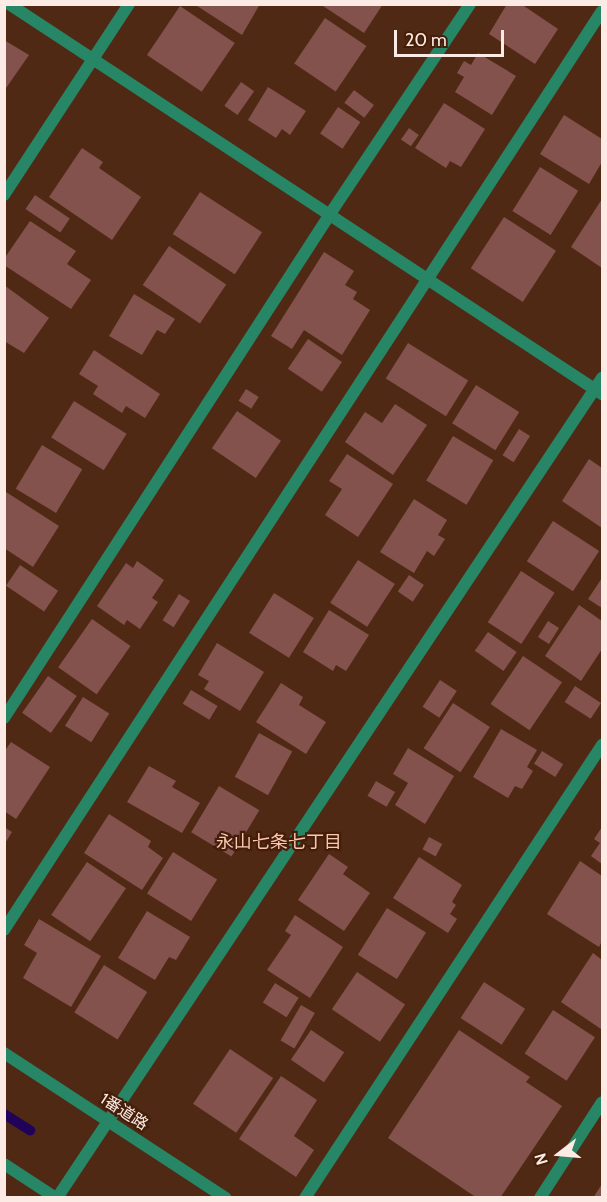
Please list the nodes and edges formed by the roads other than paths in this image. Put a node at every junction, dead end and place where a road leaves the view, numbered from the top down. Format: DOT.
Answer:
graph roads {
  1 [pos="9,4"];
  2 [pos="129,4"];
  3 [pos="470,4"];
  4 [pos="603,11"];
  5 [pos="94,59"];
  6 [pos="4,195"];
  7 [pos="330,214"];
  8 [pos="428,278"];
  9 [pos="603,378"];
  10 [pos="599,392"];
  11 [pos="4,718"];
  12 [pos="603,745"];
  13 [pos="4,930"];
  14 [pos="4,1053"];
  15 [pos="603,1102"];
  16 [pos="110,1122"];
  17 [pos="4,1164"];
  18 [pos="56,1197"];
  19 [pos="226,1197"];
  20 [pos="305,1197"];
  21 [pos="540,1197"];
  1 -- 5 [label="street"];
  2 -- 5 [label="street"];
  3 -- 7 [label="street"];
  4 -- 8 [label="street"];
  5 -- 6 [label="street"];
  5 -- 7 [label="street"];
  7 -- 8 [label="street"];
  7 -- 11 [label="street"];
  8 -- 10 [label="street"];
  8 -- 13 [label="street"];
  9 -- 10 [label="street"];
  10 -- 16 [label="street"];
  12 -- 20 [label="street"];
  14 -- 16 [label="street, 1番道路"];
  15 -- 21 [label="street"];
  16 -- 18 [label="street"];
  16 -- 19 [label="street, 1番道路"];
  17 -- 18 [label="street"];
}
